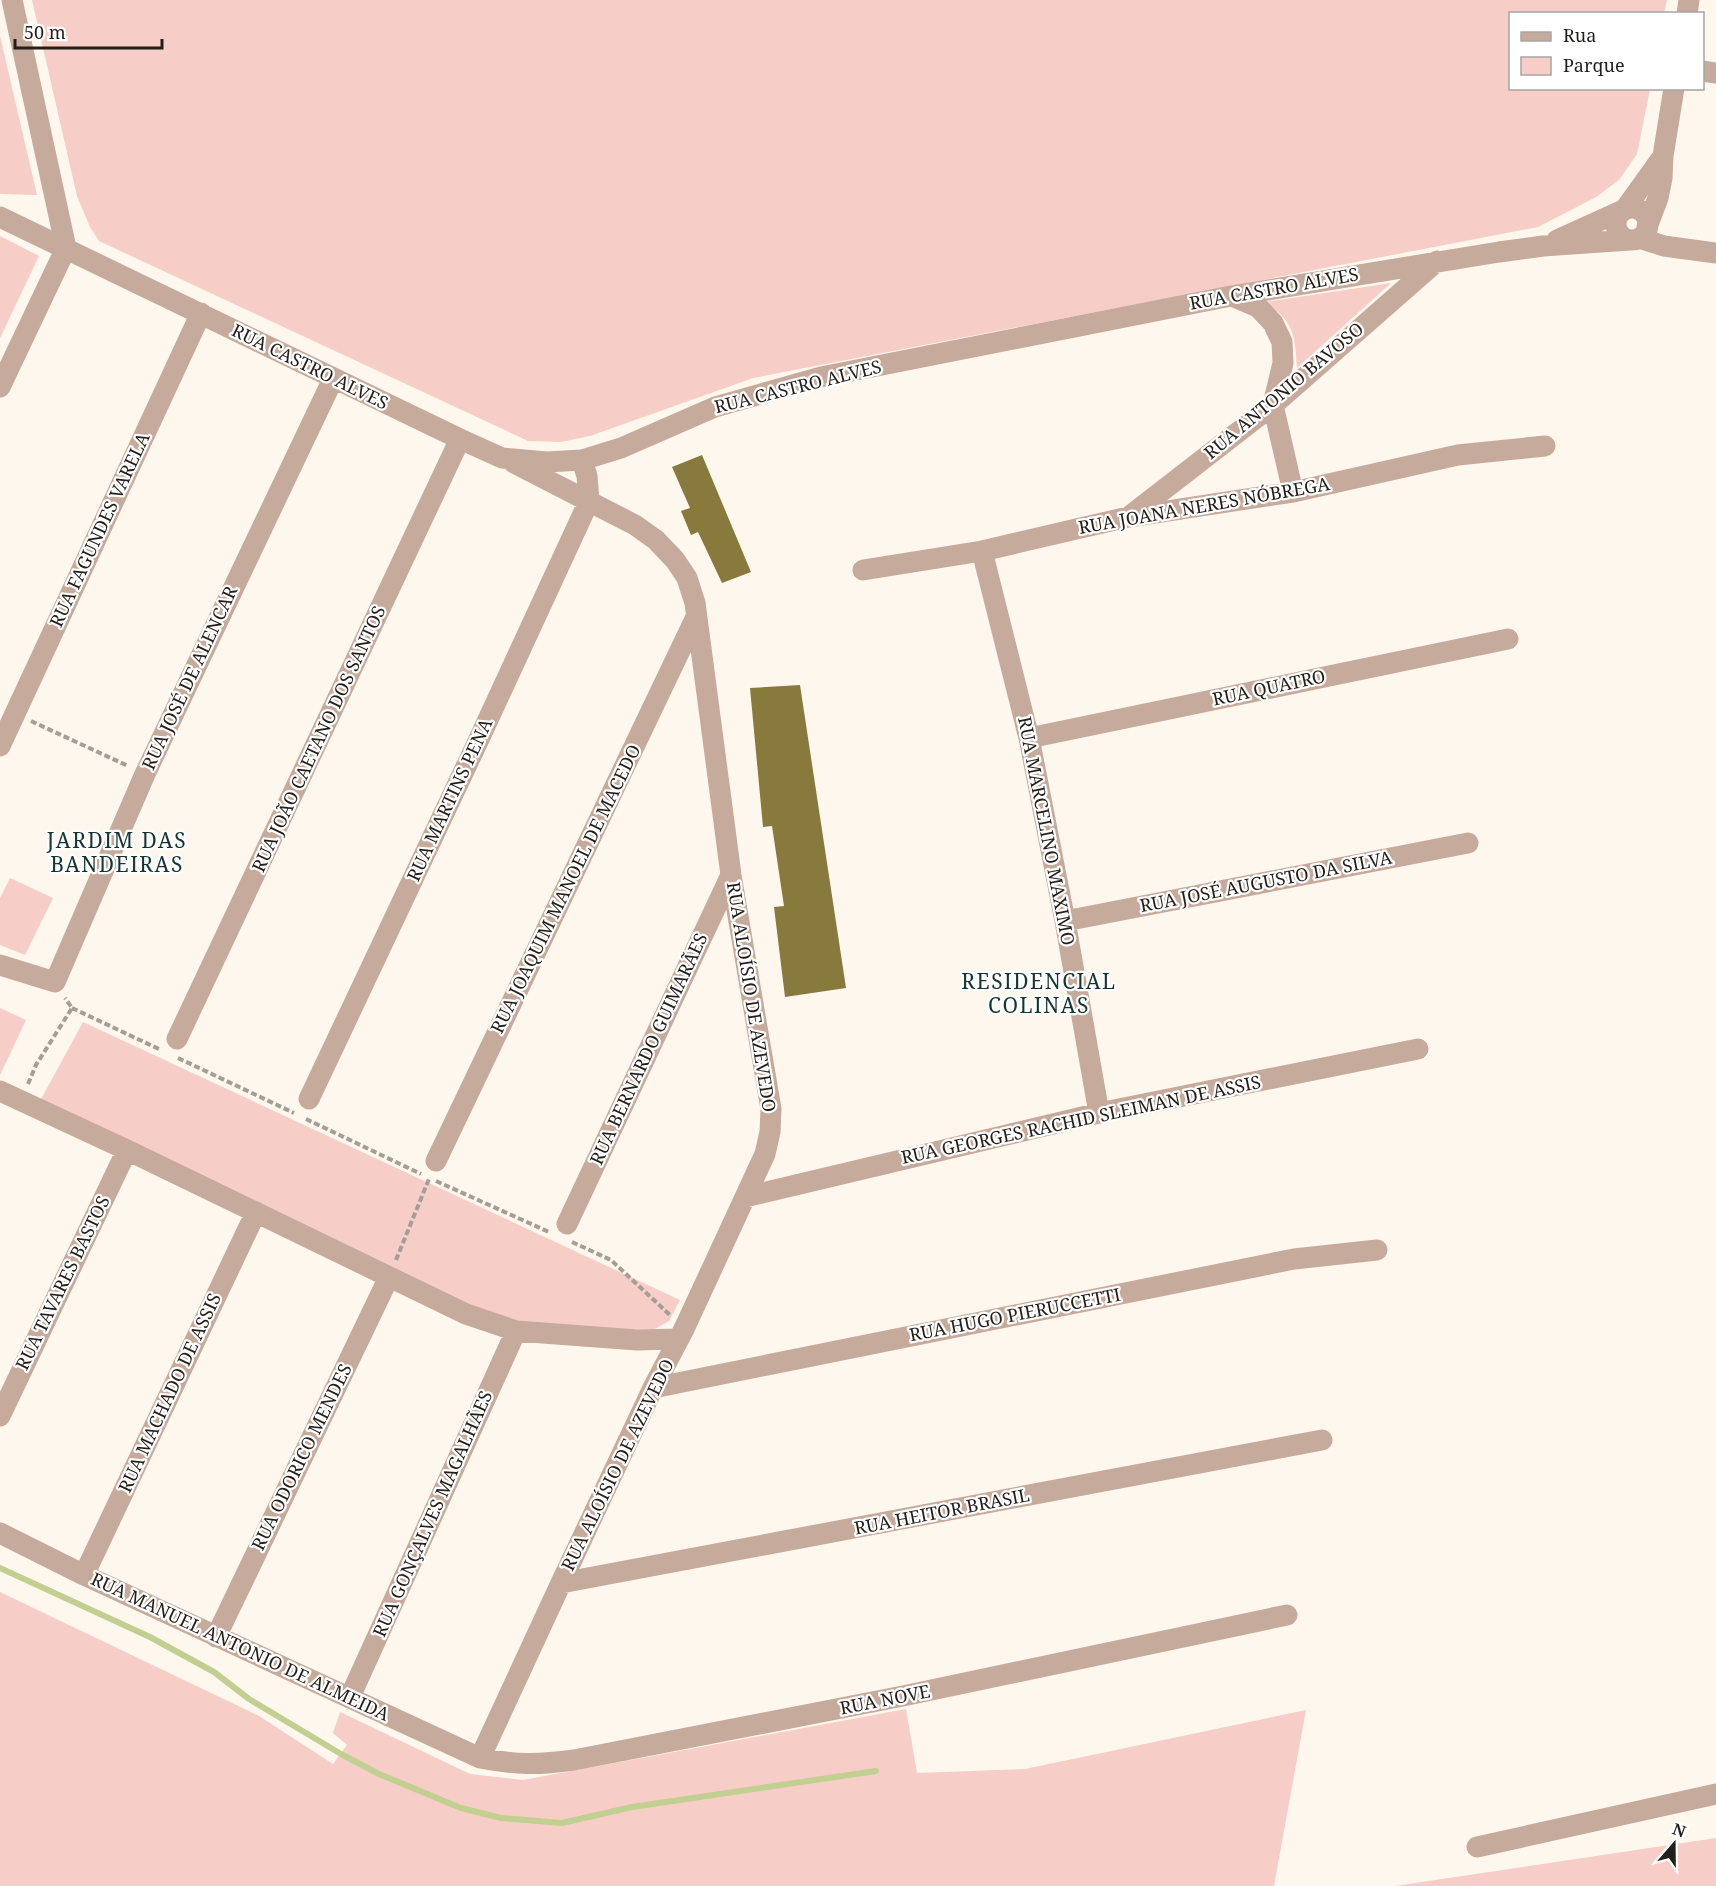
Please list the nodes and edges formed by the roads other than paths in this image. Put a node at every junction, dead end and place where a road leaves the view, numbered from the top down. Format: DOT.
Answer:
graph roads {
  1 [pos="12,0"];
  2 [pos="1674,90"];
  3 [pos="1663,156"];
  4 [pos="1623,210"];
  5 [pos="0,217"];
  6 [pos="1639,235"];
  7 [pos="1543,246"];
  8 [pos="66,248"];
  9 [pos="1716,253"];
  10 [pos="1437,261"];
  11 [pos="1231,296"];
  12 [pos="201,313"];
  13 [pos="333,379"];
  14 [pos="0,387"];
  15 [pos="1273,405"];
  16 [pos="460,439"];
  17 [pos="1545,446"];
  18 [pos="502,458"];
  19 [pos="582,460"];
  20 [pos="1293,492"];
  21 [pos="589,501"];
  22 [pos="1128,517"];
  23 [pos="982,551"];
  24 [pos="863,570"];
  25 [pos="696,617"];
  26 [pos="1508,639"];
  27 [pos="1029,738"];
  28 [pos="0,746"];
  29 [pos="1468,843"];
  30 [pos="731,875"];
  31 [pos="1065,921"];
  32 [pos="0,965"];
  33 [pos="1418,1049"];
  34 [pos="174,1050"];
  35 [pos="0,1091"];
  36 [pos="309,1099"];
  37 [pos="1099,1113"];
  38 [pos="127,1150"];
  39 [pos="433,1169"];
  40 [pos="745,1197"];
  41 [pos="256,1212"];
  42 [pos="565,1234"];
  43 [pos="1377,1250"];
  44 [pos="389,1277"];
  45 [pos="516,1331"];
  46 [pos="681,1334"];
  47 [pos="653,1388"];
  48 [pos="0,1416"];
  49 [pos="1322,1440"];
  50 [pos="0,1533"];
  51 [pos="84,1575"];
  52 [pos="561,1583"];
  53 [pos="1287,1615"];
  54 [pos="216,1636"];
  55 [pos="351,1697"];
  56 [pos="480,1758"];
  57 [pos="1716,1794"];
  58 [pos="1477,1847"];
  1 -- 8 [label="street"];
  2 -- 3 [label="street"];
  3 -- 4 [label="street"];
  3 -- 6 [label="street"];
  4 -- 6 [label="street"];
  4 -- 7 [label="street, RUA CASTRO ALVES"];
  5 -- 8 [label="street, RUA CASTRO ALVES"];
  6 -- 7 [label="street, RUA CASTRO ALVES"];
  6 -- 9 [label="street, RUA CASTRO ALVES"];
  7 -- 10 [label="street, RUA CASTRO ALVES"];
  8 -- 12 [label="street, RUA CASTRO ALVES"];
  8 -- 14 [label="street"];
  10 -- 11 [label="street, RUA CASTRO ALVES"];
  10 -- 15 [label="street, RUA ANTONIO BAVOSO"];
  11 -- 15 [label="street"];
  11 -- 19 [label="street, RUA CASTRO ALVES"];
  12 -- 13 [label="street, RUA CASTRO ALVES"];
  12 -- 28 [label="street, RUA FAGUNDES VARELA"];
  13 -- 16 [label="street, RUA CASTRO ALVES"];
  13 -- 32 [label="street, RUA JOSÉ DE ALENCAR"];
  15 -- 20 [label="street"];
  15 -- 22 [label="street, RUA ANTONIO BAVOSO"];
  16 -- 18 [label="street, RUA CASTRO ALVES"];
  16 -- 34 [label="street, RUA JOÃO CAETANO DOS SANTOS"];
  17 -- 20 [label="street, RUA JOANA NERES NÓBREGA"];
  18 -- 19 [label="street, RUA CASTRO ALVES"];
  18 -- 21 [label="street, RUA ALOÍSIO DE AZEVEDO"];
  19 -- 21 [label="street"];
  20 -- 22 [label="street, RUA JOANA NERES NÓBREGA"];
  21 -- 25 [label="street, RUA ALOÍSIO DE AZEVEDO"];
  21 -- 36 [label="street, RUA MARTINS PENA"];
  22 -- 23 [label="street, RUA JOANA NERES NÓBREGA"];
  23 -- 24 [label="street, RUA JOANA NERES NÓBREGA"];
  23 -- 27 [label="street, RUA MARCELINO MAXIMO"];
  25 -- 30 [label="street, RUA ALOÍSIO DE AZEVEDO"];
  25 -- 39 [label="street, RUA JOAQUIM MANOEL DE MACEDO"];
  26 -- 27 [label="street, RUA QUATRO"];
  27 -- 31 [label="street, RUA MARCELINO MAXIMO"];
  29 -- 31 [label="street, RUA JOSÉ AUGUSTO DA SILVA"];
  30 -- 40 [label="street, RUA ALOÍSIO DE AZEVEDO"];
  30 -- 42 [label="street, RUA BERNARDO GUIMARÃES"];
  31 -- 37 [label="street, RUA MARCELINO MAXIMO"];
  33 -- 37 [label="street, RUA GEORGES RACHID SLEIMAN DE ASSIS"];
  35 -- 38 [label="street"];
  37 -- 40 [label="street, RUA GEORGES RACHID SLEIMAN DE ASSIS"];
  38 -- 41 [label="street"];
  38 -- 48 [label="street, RUA TAVARES BASTOS"];
  40 -- 46 [label="street, RUA ALOÍSIO DE AZEVEDO"];
  41 -- 44 [label="street"];
  41 -- 51 [label="street, RUA MACHADO DE ASSIS"];
  43 -- 47 [label="street, RUA HUGO PIERUCCETTI"];
  44 -- 45 [label="street"];
  44 -- 54 [label="street, RUA ODORICO MENDES"];
  45 -- 46 [label="street"];
  45 -- 55 [label="street, RUA GONÇALVES MAGALHÃES"];
  46 -- 47 [label="street, RUA ALOÍSIO DE AZEVEDO"];
  47 -- 52 [label="street, RUA ALOÍSIO DE AZEVEDO"];
  49 -- 52 [label="street, RUA HEITOR BRASIL"];
  50 -- 51 [label="street, RUA MANUEL ANTONIO DE ALMEIDA"];
  51 -- 54 [label="street, RUA MANUEL ANTONIO DE ALMEIDA"];
  52 -- 56 [label="street, RUA ALOÍSIO DE AZEVEDO"];
  53 -- 56 [label="street, RUA NOVE"];
  54 -- 55 [label="street, RUA MANUEL ANTONIO DE ALMEIDA"];
  55 -- 56 [label="street, RUA MANUEL ANTONIO DE ALMEIDA"];
  57 -- 58 [label="street"];
}
